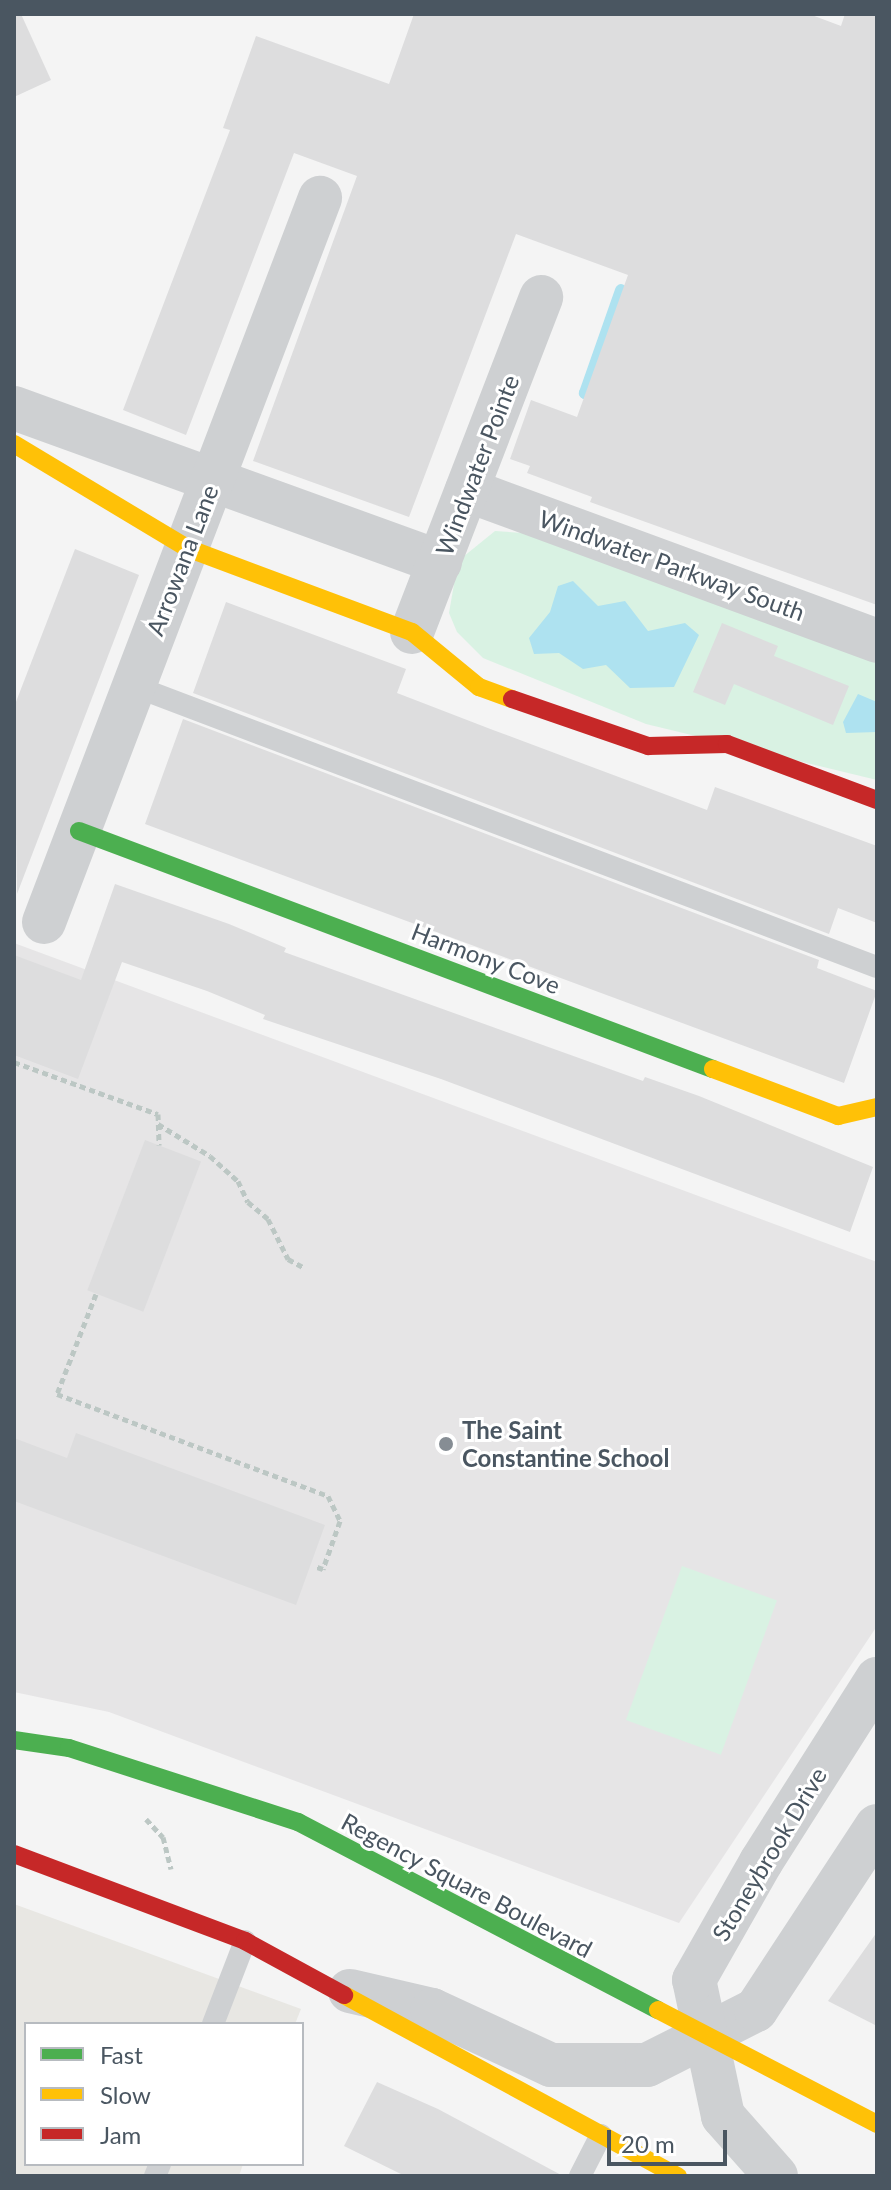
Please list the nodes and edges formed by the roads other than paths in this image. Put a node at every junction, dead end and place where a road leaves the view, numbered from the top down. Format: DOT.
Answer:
graph roads {
  1 [pos="320,198"];
  2 [pos="541,297"];
  3 [pos="14,408"];
  4 [pos="14,444"];
  5 [pos="214,478"];
  6 [pos="467,490"];
  7 [pos="187,548"];
  8 [pos="440,562"];
  9 [pos="412,632"];
  10 [pos="877,641"];
  11 [pos="134,686"];
  12 [pos="877,800"];
  13 [pos="79,831"];
  14 [pos="44,922"];
  15 [pos="877,967"];
  16 [pos="877,1107"];
  17 [pos="877,1679"];
  18 [pos="14,1740"];
  19 [pos="877,1826"];
  20 [pos="14,1854"];
  21 [pos="245,1941"];
  22 [pos="328,1986"];
  23 [pos="214,2022"];
  24 [pos="703,2037"];
  25 [pos="877,2124"];
  26 [pos="601,2135"];
  27 [pos="580,2176"];
  28 [pos="678,2176"];
  29 [pos="776,2176"];
  1 -- 5 [label="street, Arrowana Lane"];
  2 -- 6 [label="street, Windwater Pointe"];
  3 -- 5 [label="street"];
  4 -- 7 [label="street"];
  5 -- 7 [label="street, Arrowana Lane"];
  5 -- 8 [label="street"];
  6 -- 8 [label="street, Windwater Pointe"];
  6 -- 10 [label="street, Windwater Parkway South"];
  7 -- 9 [label="street"];
  7 -- 11 [label="street, Arrowana Lane"];
  8 -- 9 [label="street, Windwater Pointe"];
  9 -- 12 [label="street"];
  11 -- 13 [label="street, Arrowana Lane"];
  11 -- 15 [label="lane"];
  13 -- 14 [label="street, Arrowana Lane"];
  13 -- 16 [label="street, Harmony Cove"];
  17 -- 24 [label="street, Stoneybrook Drive"];
  18 -- 24 [label="street, Regency Square Boulevard"];
  19 -- 24 [label="street"];
  20 -- 21 [label="street"];
  21 -- 22 [label="street"];
  21 -- 23 [label="lane"];
  22 -- 24 [label="street"];
  22 -- 26 [label="street"];
  24 -- 25 [label="street, Regency Square Boulevard"];
  24 -- 29 [label="street, Stoneybrook Drive"];
  26 -- 27 [label="lane"];
  26 -- 28 [label="street"];
}
